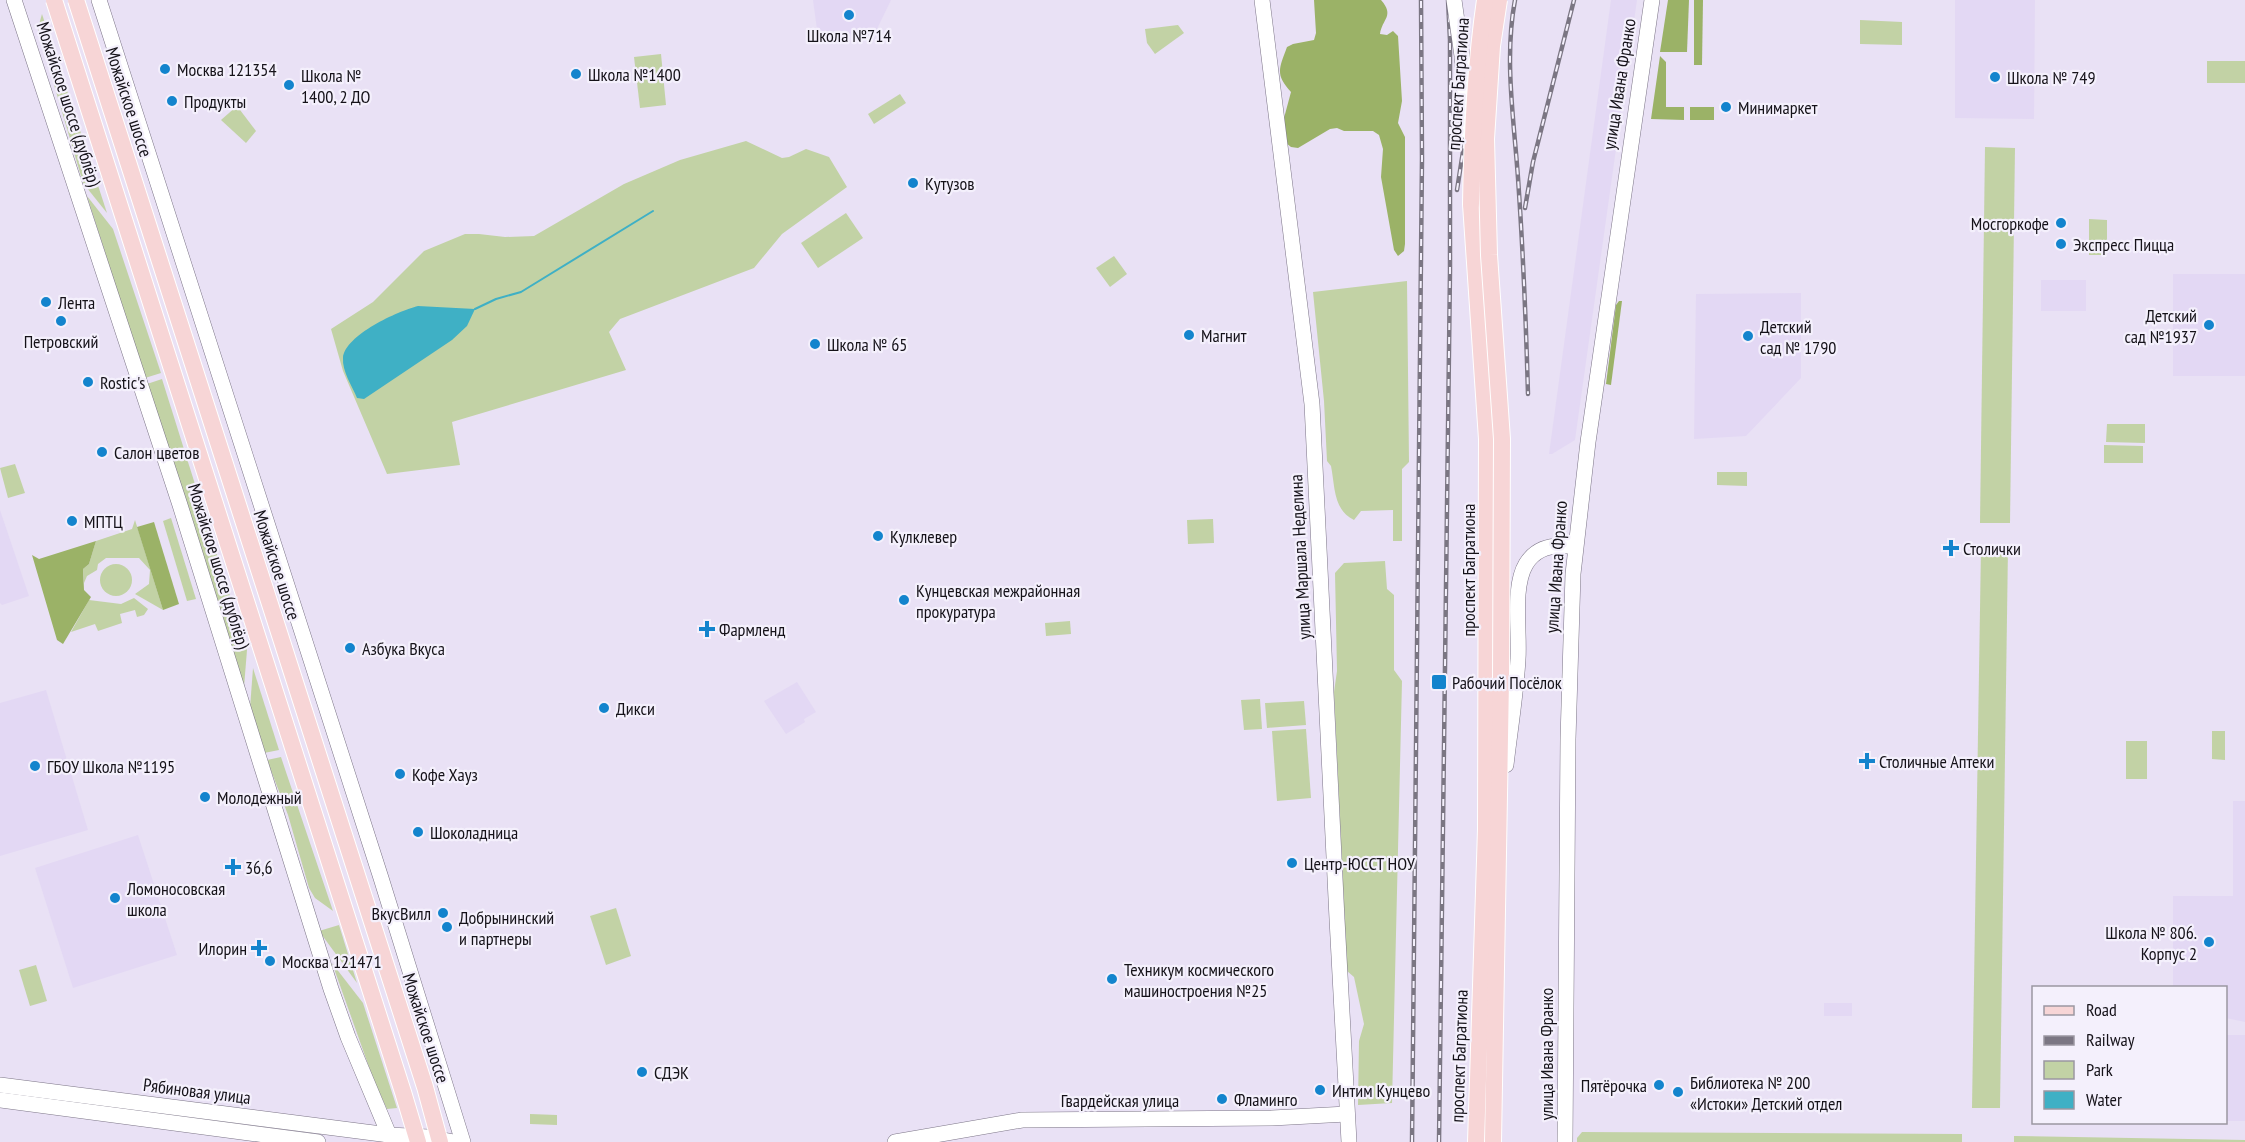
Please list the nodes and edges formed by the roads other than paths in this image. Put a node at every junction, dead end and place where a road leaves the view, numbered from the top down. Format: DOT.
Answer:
graph roads {
  1 [pos="14,0"];
  2 [pos="54,0"];
  3 [pos="76,0"];
  4 [pos="99,0"];
  5 [pos="1262,0"];
  6 [pos="1454,0"];
  7 [pos="1485,0"];
  8 [pos="1499,0"];
  9 [pos="1652,0"];
  10 [pos="1471,204"];
  11 [pos="1575,547"];
  12 [pos="1494,679"];
  13 [pos="1499,831"];
  14 [pos="0,1085"];
  15 [pos="0,1100"];
  16 [pos="1347,1114"];
  17 [pos="391,1138"];
  18 [pos="318,1142"];
  19 [pos="418,1142"];
  20 [pos="440,1142"];
  21 [pos="454,1142"];
  22 [pos="463,1142"];
  23 [pos="895,1142"];
  24 [pos="1350,1142"];
  25 [pos="1476,1142"];
  26 [pos="1492,1142"];
  27 [pos="1565,1142"];
  1 -- 17 [label="main road, Можайское шоссе (дублёр)"];
  2 -- 19 [label="main road, bridge"];
  3 -- 20 [label="main road, Можайское шоссе, bridge"];
  4 -- 22 [label="main road"];
  5 -- 16 [label="main road, улица Маршала Неделина"];
  6 -- 10 [label="main road, bridge"];
  7 -- 10 [label="main road, проспект Багратиона, bridge"];
  8 -- 12 [label="main road, проспект Багратиона, bridge"];
  9 -- 11 [label="main road, улица Ивана Франко"];
  10 -- 12 [label="main road, проспект Багратиона"];
  11 -- 13 [label="main road"];
  11 -- 27 [label="main road, улица Ивана Франко"];
  12 -- 13 [label="main road, проспект Багратиона"];
  12 -- 25 [label="main road, проспект Багратиона"];
  13 -- 26 [label="main road, проспект Багратиона"];
  14 -- 17 [label="main road, Рябиновая улица"];
  15 -- 18 [label="main road, Рябиновая улица"];
  16 -- 23 [label="main road, Гвардейская улица"];
  16 -- 24 [label="main road, улица Маршала Неделина"];
  17 -- 21 [label="main road, Рябиновая улица"];
}
